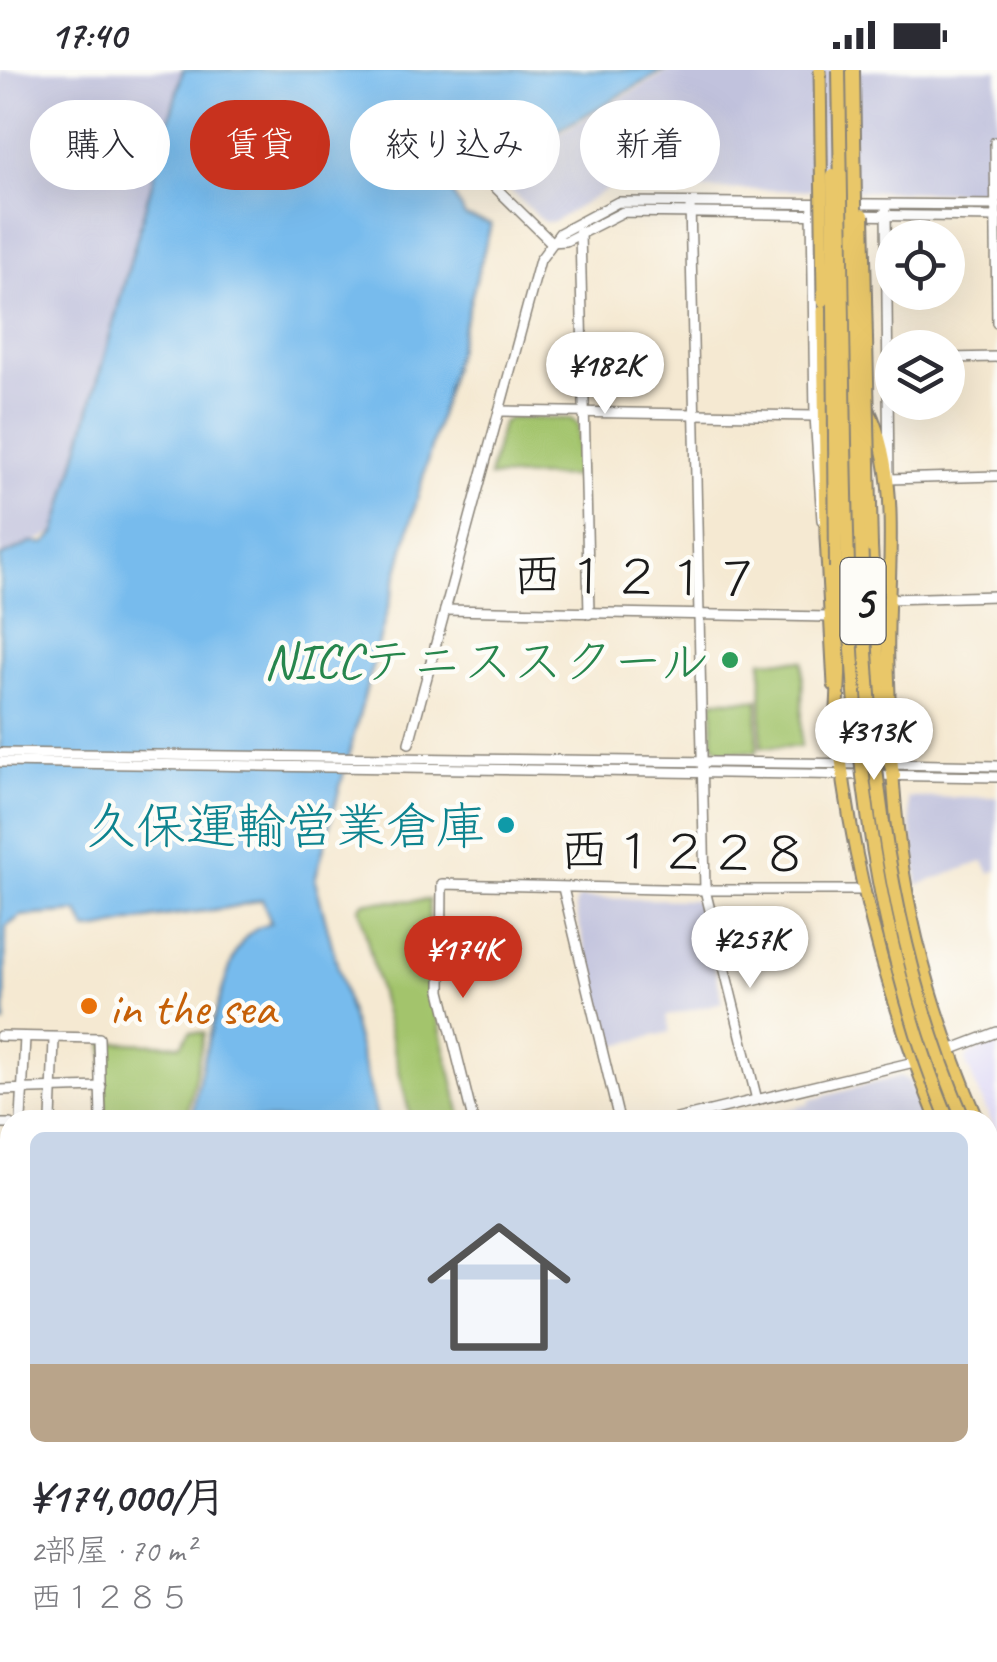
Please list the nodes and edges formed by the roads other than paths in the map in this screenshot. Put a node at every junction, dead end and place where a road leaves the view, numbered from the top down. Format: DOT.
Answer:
graph roads {
  1 [pos="820,70"];
  2 [pos="836,70"];
  3 [pos="852,70"];
  4 [pos="853,92"];
  5 [pos="995,142"];
  6 [pos="497,190"];
  7 [pos="691,207"];
  8 [pos="812,208"];
  9 [pos="886,209"];
  10 [pos="996,211"];
  11 [pos="580,222"];
  12 [pos="580,234"];
  13 [pos="551,242"];
  14 [pos="823,306"];
  15 [pos="997,323"];
  16 [pos="889,330"];
  17 [pos="997,357"];
  18 [pos="965,358"];
  19 [pos="499,410"];
  20 [pos="586,413"];
  21 [pos="694,414"];
  22 [pos="815,416"];
  23 [pos="889,420"];
  24 [pos="997,476"];
  25 [pos="889,479"];
  26 [pos="826,537"];
  27 [pos="997,596"];
  28 [pos="888,599"];
  29 [pos="445,610"];
  30 [pos="589,614"];
  31 [pos="698,615"];
  32 [pos="828,616"];
  33 [pos="837,719"];
  34 [pos="409,743"];
  35 [pos="0,754"];
  36 [pos="701,761"];
  37 [pos="0,762"];
  38 [pos="398,764"];
  39 [pos="997,766"];
  40 [pos="892,768"];
  41 [pos="842,769"];
  42 [pos="702,772"];
  43 [pos="997,776"];
  44 [pos="563,888"];
  45 [pos="705,890"];
  46 [pos="864,890"];
  47 [pos="997,1032"];
  48 [pos="0,1036"];
  49 [pos="25,1037"];
  50 [pos="54,1040"];
  51 [pos="950,1050"];
  52 [pos="914,1062"];
  53 [pos="101,1088"];
  54 [pos="22,1089"];
  55 [pos="52,1089"];
  56 [pos="0,1090"];
  57 [pos="757,1100"];
  58 [pos="21,1110"];
  59 [pos="52,1110"];
  60 [pos="101,1110"];
  61 [pos="471,1110"];
  62 [pos="617,1110"];
  63 [pos="715,1110"];
  64 [pos="933,1110"];
  65 [pos="944,1110"];
  66 [pos="960,1110"];
  67 [pos="974,1110"];
  1 -- 14 [label="main road, bridge"];
  2 -- 33 [label="highway, 5, bridge"];
  2 -- 65 [label="highway, 5, bridge"];
  3 -- 4 [label="highway, 5, bridge"];
  4 -- 40 [label="highway, 5, bridge"];
  4 -- 66 [label="highway, 5, bridge"];
  5 -- 10 [label="street"];
  6 -- 13 [label="street"];
  7 -- 8 [label="street"];
  7 -- 11 [label="street"];
  7 -- 12 [label="street"];
  7 -- 21 [label="street"];
  8 -- 9 [label="street"];
  8 -- 22 [label="street"];
  9 -- 10 [label="street"];
  9 -- 16 [label="street"];
  10 -- 15 [label="street"];
  11 -- 12 [label="street"];
  11 -- 13 [label="street"];
  12 -- 13 [label="street"];
  12 -- 20 [label="street"];
  13 -- 19 [label="street"];
  14 -- 25 [label="main road"];
  14 -- 26 [label="main road"];
  17 -- 18 [label="street"];
  19 -- 20 [label="street"];
  19 -- 29 [label="street"];
  20 -- 21 [label="street"];
  20 -- 30 [label="street"];
  21 -- 22 [label="street"];
  21 -- 31 [label="street"];
  22 -- 26 [label="street"];
  23 -- 25 [label="street"];
  24 -- 25 [label="street"];
  25 -- 28 [label="main road"];
  26 -- 32 [label="main road"];
  27 -- 28 [label="street"];
  28 -- 40 [label="main road"];
  29 -- 30 [label="street, 西１２１７"];
  29 -- 34 [label="street"];
  30 -- 31 [label="street, 西１２１７"];
  31 -- 32 [label="street, 西１２１７"];
  31 -- 36 [label="street"];
  32 -- 33 [label="main road"];
  33 -- 41 [label="main road"];
  35 -- 38 [label="street"];
  36 -- 38 [label="street"];
  36 -- 41 [label="street"];
  36 -- 42 [label="street"];
  37 -- 38 [label="street"];
  38 -- 42 [label="street"];
  39 -- 40 [label="street"];
  40 -- 41 [label="street"];
  40 -- 43 [label="street"];
  40 -- 51 [label="main road"];
  41 -- 42 [label="street"];
  41 -- 46 [label="main road"];
  42 -- 45 [label="street"];
  44 -- 45 [label="street, 西１２２８"];
  44 -- 61 [label="street, 西１２２８"];
  44 -- 62 [label="street"];
  45 -- 46 [label="street, 西１２２８"];
  45 -- 57 [label="street"];
  46 -- 52 [label="main road"];
  47 -- 51 [label="street"];
  48 -- 49 [label="street"];
  49 -- 50 [label="street"];
  49 -- 54 [label="street"];
  50 -- 53 [label="street"];
  50 -- 55 [label="street"];
  51 -- 52 [label="main road"];
  51 -- 67 [label="main road"];
  52 -- 57 [label="street"];
  52 -- 64 [label="main road"];
  53 -- 55 [label="street"];
  53 -- 60 [label="street"];
  54 -- 55 [label="street"];
  54 -- 56 [label="street"];
  54 -- 58 [label="street"];
  55 -- 59 [label="street"];
  57 -- 63 [label="street"];
}
